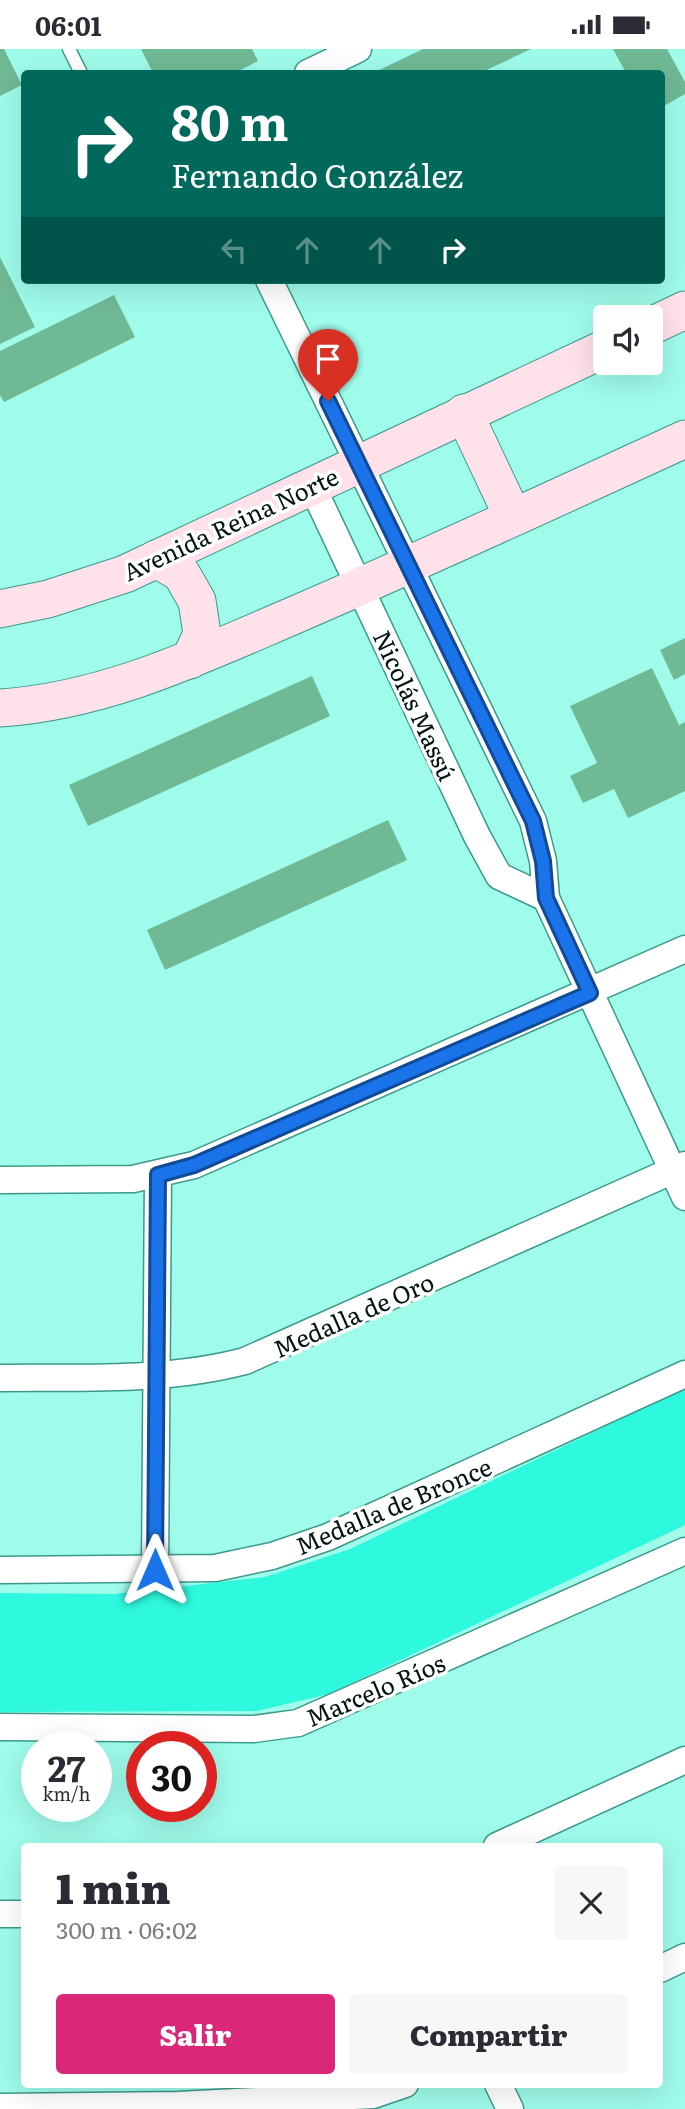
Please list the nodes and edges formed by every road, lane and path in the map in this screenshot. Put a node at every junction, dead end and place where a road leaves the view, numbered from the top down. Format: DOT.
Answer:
graph roads {
  1 [pos="69,49"];
  2 [pos="358,49"];
  3 [pos="80,70"];
  4 [pos="314,70"];
  5 [pos="271,284"];
  6 [pos="685,310"];
  7 [pos="663,320"];
  8 [pos="593,354"];
  9 [pos="464,413"];
  10 [pos="685,439"];
  11 [pos="359,463"];
  12 [pos="312,486"];
  13 [pos="513,517"];
  14 [pos="156,559"];
  15 [pos="408,564"];
  16 [pos="361,587"];
  17 [pos="0,609"];
  18 [pos="190,660"];
  19 [pos="0,708"];
  20 [pos="546,898"];
  21 [pos="685,949"];
  22 [pos="590,993"];
  23 [pos="679,1168"];
  24 [pos="158,1175"];
  25 [pos="0,1180"];
  26 [pos="685,1197"];
  27 [pos="685,1374"];
  28 [pos="156,1376"];
  29 [pos="0,1378"];
  30 [pos="685,1551"];
  31 [pos="0,1570"];
  32 [pos="155,1570"];
  33 [pos="0,1727"];
  34 [pos="685,1759"];
  35 [pos="503,1843"];
  36 [pos="0,1914"];
  37 [pos="21,1914"];
  38 [pos="685,1957"];
  39 [pos="663,1968"];
  40 [pos="393,2088"];
  41 [pos="501,2088"];
  42 [pos="178,2099"];
  43 [pos="0,2107"];
  44 [pos="510,2109"];
  1 -- 3 [label="lane"];
  2 -- 4 [label="street"];
  5 -- 11 [label="street"];
  6 -- 7 [label="street"];
  8 -- 9 [label="street, Avenida Reina Norte"];
  9 -- 11 [label="street, Avenida Reina Norte"];
  9 -- 13 [label="street"];
  10 -- 13 [label="street"];
  11 -- 12 [label="street, Avenida Reina Norte"];
  11 -- 15 [label="street"];
  12 -- 14 [label="street, Avenida Reina Norte"];
  12 -- 16 [label="street, Nicolás Massú"];
  13 -- 15 [label="street"];
  14 -- 17 [label="street, Avenida Reina Norte"];
  14 -- 18 [label="street"];
  15 -- 16 [label="street"];
  15 -- 20 [label="street"];
  16 -- 18 [label="street"];
  16 -- 20 [label="street, Nicolás Massú"];
  18 -- 19 [label="street"];
  20 -- 22 [label="street"];
  21 -- 22 [label="street"];
  22 -- 23 [label="street"];
  22 -- 24 [label="street"];
  23 -- 26 [label="street"];
  23 -- 28 [label="street, Medalla de Oro"];
  24 -- 25 [label="street"];
  24 -- 28 [label="street"];
  27 -- 32 [label="street, Medalla de Bronce"];
  28 -- 29 [label="street, Medalla de Oro"];
  28 -- 32 [label="street"];
  30 -- 33 [label="street, Marcelo Ríos"];
  31 -- 32 [label="street, Medalla de Bronce"];
  34 -- 35 [label="street"];
  36 -- 37 [label="street"];
  38 -- 39 [label="street"];
  40 -- 42 [label="street"];
  41 -- 44 [label="street"];
  42 -- 43 [label="street"];
}
